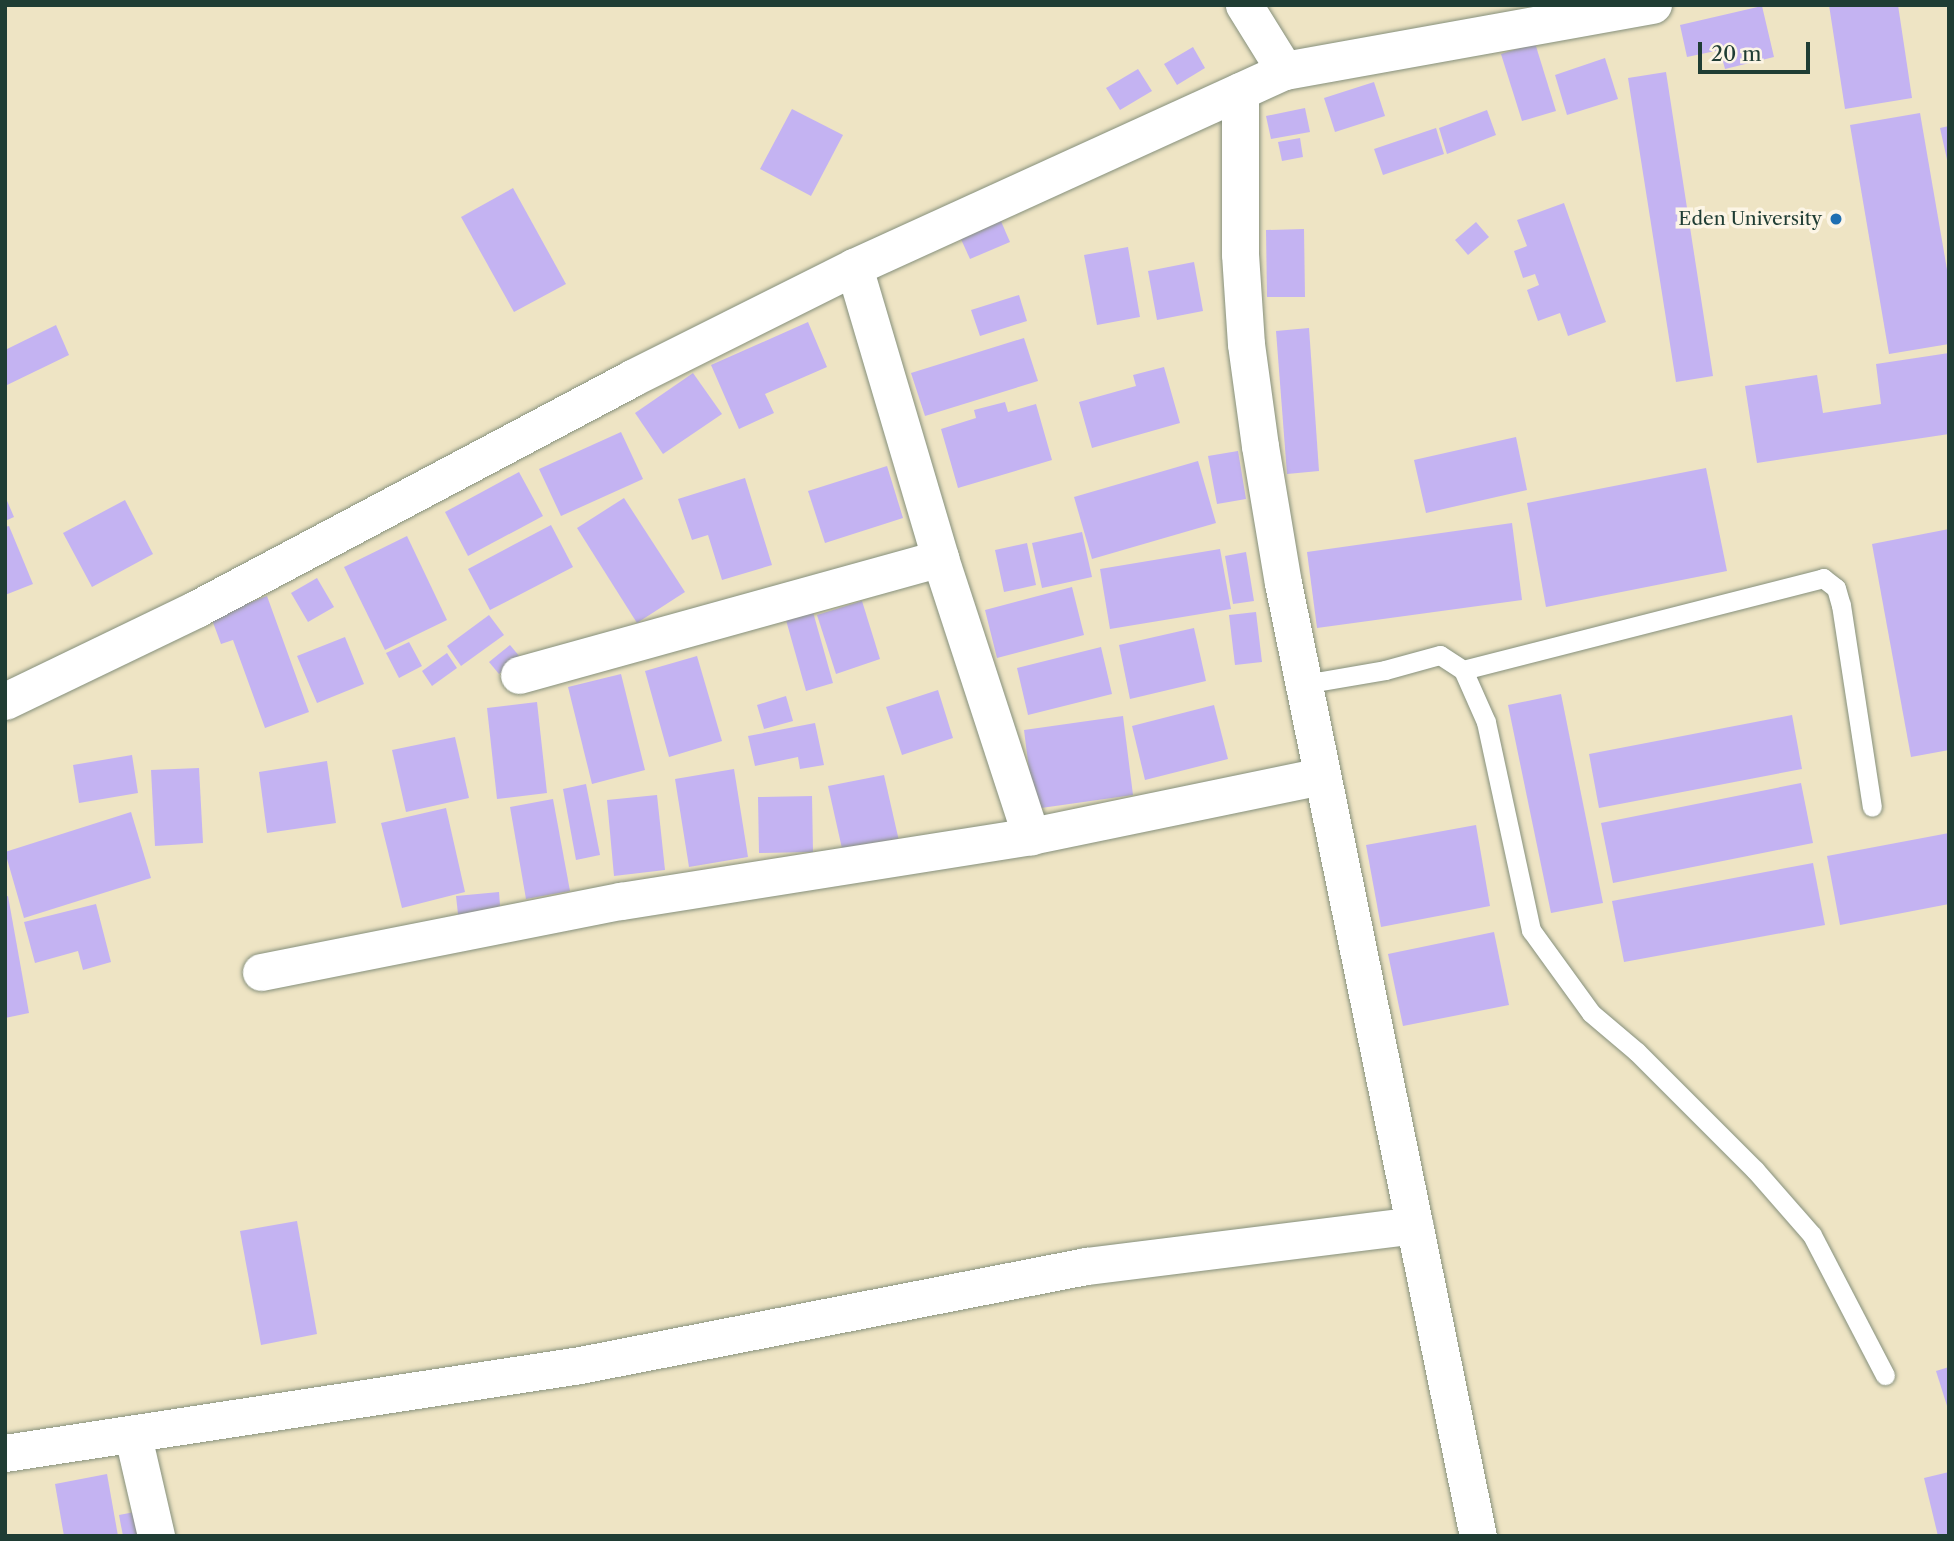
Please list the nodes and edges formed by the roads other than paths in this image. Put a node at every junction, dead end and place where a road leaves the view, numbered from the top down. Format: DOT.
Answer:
graph roads {
  1 [pos="1244,5"];
  2 [pos="1654,5"];
  3 [pos="1285,71"];
  4 [pos="1240,91"];
  5 [pos="854,267"];
  6 [pos="940,558"];
  7 [pos="1463,670"];
  8 [pos="519,675"];
  9 [pos="1304,684"];
  10 [pos="5,701"];
  11 [pos="1322,776"];
  12 [pos="1872,807"];
  13 [pos="1031,836"];
  14 [pos="261,972"];
  15 [pos="1414,1224"];
  16 [pos="1885,1375"];
  17 [pos="133,1436"];
  18 [pos="5,1454"];
  19 [pos="156,1536"];
  20 [pos="1478,1536"];
  1 -- 3 [label="street"];
  2 -- 3 [label="street"];
  3 -- 4 [label="street"];
  4 -- 5 [label="street"];
  4 -- 9 [label="street"];
  5 -- 6 [label="street"];
  5 -- 10 [label="street"];
  6 -- 8 [label="street"];
  6 -- 13 [label="street"];
  7 -- 9 [label="lane"];
  7 -- 12 [label="lane"];
  7 -- 16 [label="lane"];
  9 -- 11 [label="street"];
  11 -- 13 [label="street"];
  11 -- 15 [label="street"];
  13 -- 14 [label="street"];
  15 -- 17 [label="street"];
  15 -- 20 [label="street"];
  17 -- 18 [label="street"];
  17 -- 19 [label="street"];
}
